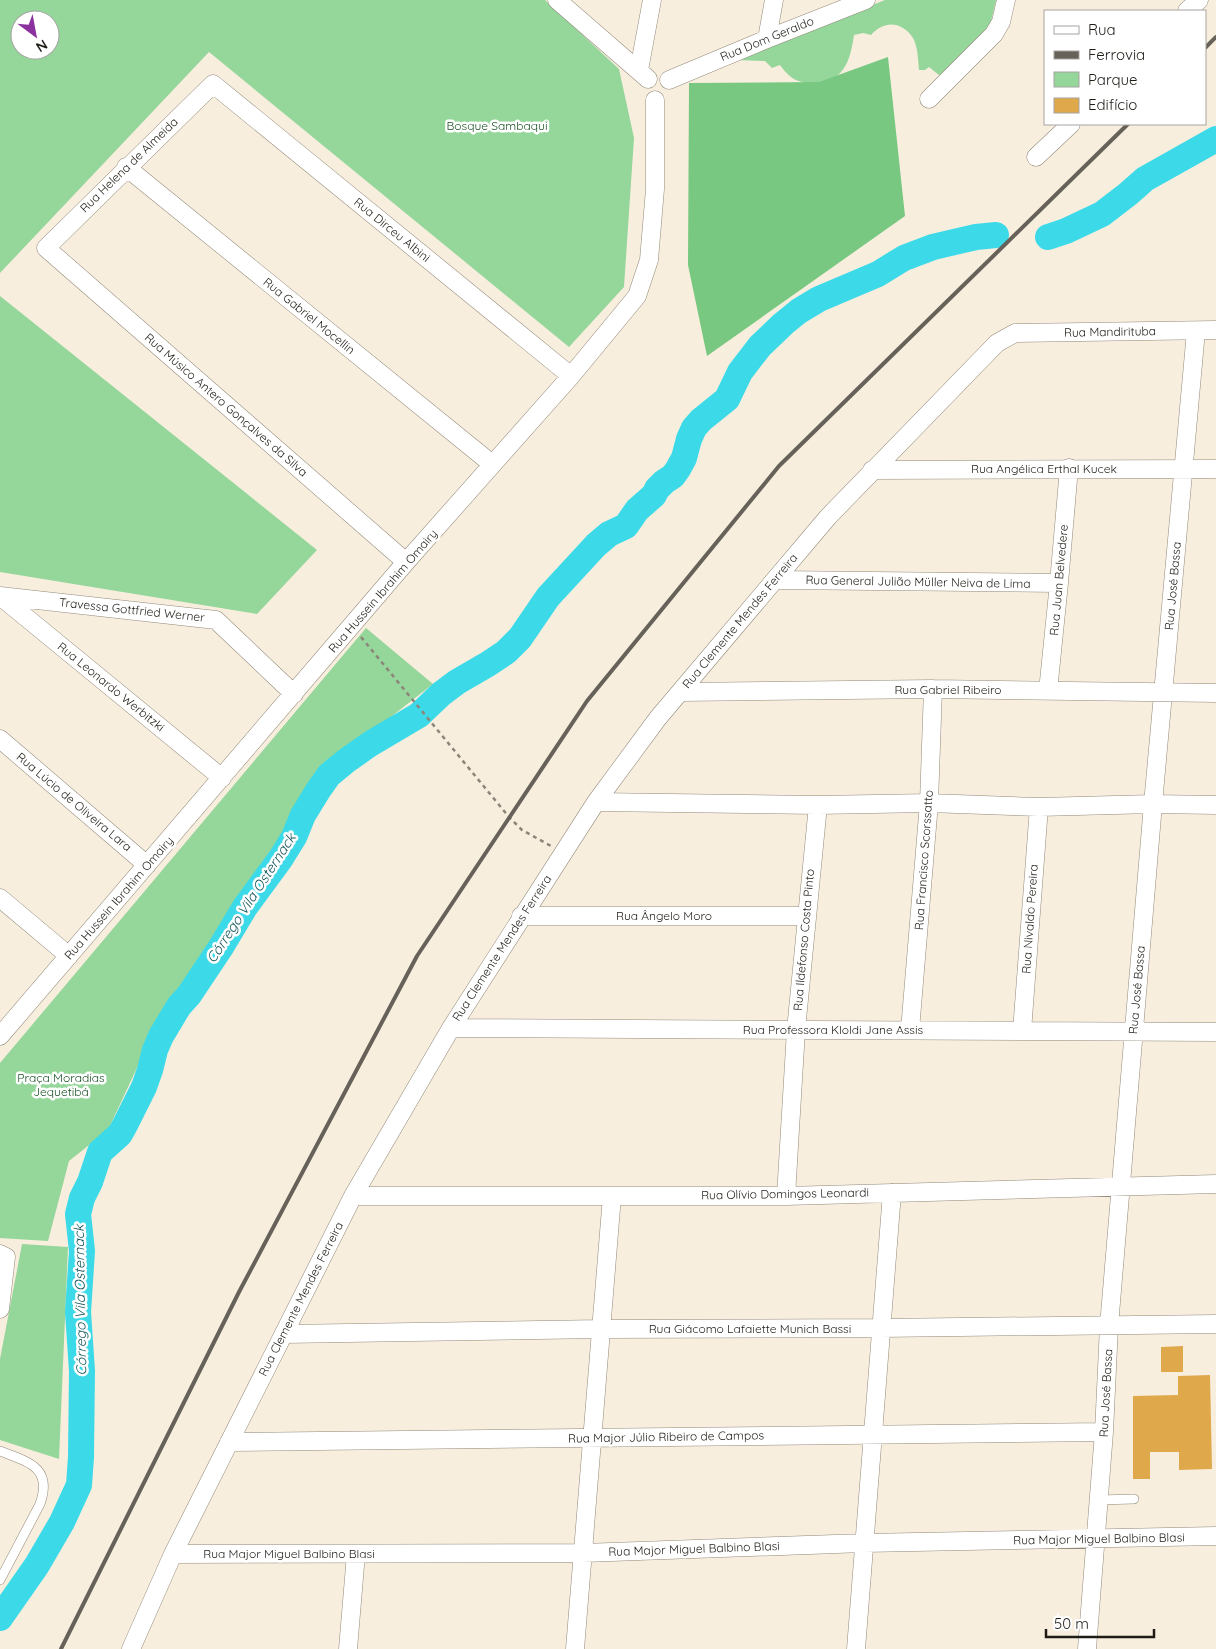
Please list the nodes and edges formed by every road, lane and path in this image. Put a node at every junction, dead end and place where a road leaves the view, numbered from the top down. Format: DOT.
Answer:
graph roads {
  1 [pos="557,0"];
  2 [pos="652,0"];
  3 [pos="774,0"];
  4 [pos="866,0"];
  5 [pos="1006,0"];
  6 [pos="1199,0"];
  7 [pos="1188,10"];
  8 [pos="767,39"];
  9 [pos="644,75"];
  10 [pos="669,80"];
  11 [pos="213,84"];
  12 [pos="929,98"];
  13 [pos="655,100"];
  14 [pos="1070,125"];
  15 [pos="1036,157"];
  16 [pos="126,168"];
  17 [pos="46,248"];
  18 [pos="1216,330"];
  19 [pos="1196,331"];
  20 [pos="1005,337"];
  21 [pos="571,376"];
  22 [pos="492,464"];
  23 [pos="1069,468"];
  24 [pos="1184,469"];
  25 [pos="1216,469"];
  26 [pos="872,470"];
  27 [pos="406,562"];
  28 [pos="776,580"];
  29 [pos="1059,584"];
  30 [pos="0,596"];
  31 [pos="352,627"];
  32 [pos="933,689"];
  33 [pos="1048,691"];
  34 [pos="681,692"];
  35 [pos="1164,693"];
  36 [pos="1216,693"];
  37 [pos="294,694"];
  38 [pos="0,739"];
  39 [pos="222,778"];
  40 [pos="596,802"];
  41 [pos="818,804"];
  42 [pos="929,804"];
  43 [pos="1152,804"];
  44 [pos="1216,805"];
  45 [pos="1039,806"];
  46 [pos="563,852"];
  47 [pos="147,865"];
  48 [pos="0,898"];
  49 [pos="521,916"];
  50 [pos="806,916"];
  51 [pos="69,956"];
  52 [pos="450,1028"];
  53 [pos="796,1030"];
  54 [pos="910,1030"];
  55 [pos="1022,1031"];
  56 [pos="1134,1031"];
  57 [pos="1216,1032"];
  58 [pos="0,1036"];
  59 [pos="1216,1184"];
  60 [pos="1122,1186"];
  61 [pos="892,1192"];
  62 [pos="353,1196"];
  63 [pos="612,1196"];
  64 [pos="786,1196"];
  65 [pos="3,1255"];
  66 [pos="0,1310"];
  67 [pos="1216,1324"];
  68 [pos="1109,1326"];
  69 [pos="881,1328"];
  70 [pos="601,1329"];
  71 [pos="284,1334"];
  72 [pos="1104,1432"];
  73 [pos="873,1434"];
  74 [pos="592,1438"];
  75 [pos="229,1442"];
  76 [pos="0,1450"];
  77 [pos="1099,1500"];
  78 [pos="1134,1500"];
  79 [pos="1216,1536"];
  80 [pos="1096,1538"];
  81 [pos="864,1543"];
  82 [pos="583,1553"];
  83 [pos="173,1554"];
  84 [pos="356,1554"];
  85 [pos="0,1580"];
  86 [pos="131,1649"];
  87 [pos="348,1649"];
  88 [pos="575,1649"];
  89 [pos="856,1649"];
  90 [pos="1087,1649"];
  1 -- 9 [label="street"];
  2 -- 9 [label="street"];
  3 -- 8 [label="street"];
  4 -- 8 [label="street, Rua Dom Geraldo"];
  5 -- 12 [label="street"];
  6 -- 7 [label="street"];
  8 -- 10 [label="street, Rua Dom Geraldo"];
  9 -- 10 [label="street"];
  9 -- 13 [label="street"];
  10 -- 13 [label="street"];
  11 -- 16 [label="street, Rua Helena de Almeida"];
  11 -- 21 [label="street, Rua Dirceu Albini"];
  13 -- 21 [label="street, Rua Hussein Ibrahim Omairy"];
  14 -- 15 [label="street"];
  16 -- 17 [label="street, Rua Helena de Almeida"];
  16 -- 22 [label="street, Rua Gabriel Mocellin"];
  17 -- 27 [label="street, Rua Músico Antero Gonçalves da Silva"];
  18 -- 19 [label="street, Rua Mandirituba"];
  19 -- 20 [label="street, Rua Mandirituba"];
  19 -- 24 [label="street, Rua José Bassa"];
  20 -- 26 [label="street, Rua Clemente Mendes Ferreira"];
  21 -- 22 [label="street, Rua Hussein Ibrahim Omairy"];
  22 -- 27 [label="street, Rua Hussein Ibrahim Omairy"];
  23 -- 24 [label="street, Rua Angélica Erthal Kucek"];
  23 -- 26 [label="street, Rua Angélica Erthal Kucek"];
  23 -- 29 [label="street, Rua Juan Belvedere"];
  24 -- 25 [label="street, Rua Angélica Erthal Kucek"];
  24 -- 35 [label="street, Rua José Bassa"];
  26 -- 28 [label="street, Rua Clemente Mendes Ferreira"];
  27 -- 31 [label="street, Rua Hussein Ibrahim Omairy"];
  28 -- 29 [label="street, Rua General Julião Müller Neiva de Lima"];
  28 -- 34 [label="street, Rua Clemente Mendes Ferreira"];
  29 -- 33 [label="street, Rua Juan Belvedere"];
  30 -- 37 [label="street, Travessa Gottfried Werner"];
  30 -- 39 [label="street, Rua Leonardo Werbitzki"];
  31 -- 37 [label="street, Rua Hussein Ibrahim Omairy"];
  31 -- 46 [label="path"];
  32 -- 33 [label="street, Rua Gabriel Ribeiro"];
  32 -- 34 [label="street, Rua Gabriel Ribeiro"];
  32 -- 42 [label="street, Rua Francisco Scorssatto"];
  33 -- 35 [label="street, Rua Gabriel Ribeiro"];
  34 -- 40 [label="street, Rua Clemente Mendes Ferreira"];
  35 -- 36 [label="street, Rua Gabriel Ribeiro"];
  35 -- 43 [label="street, Rua José Bassa"];
  37 -- 39 [label="street, Rua Hussein Ibrahim Omairy"];
  38 -- 47 [label="street, Rua Lúcio de Oliveira Lara"];
  39 -- 47 [label="street, Rua Hussein Ibrahim Omairy"];
  40 -- 41 [label="street"];
  40 -- 46 [label="street, Rua Clemente Mendes Ferreira"];
  41 -- 42 [label="street"];
  41 -- 50 [label="street, Rua Ildefonso Costa Pinto"];
  42 -- 45 [label="street"];
  42 -- 54 [label="street, Rua Francisco Scorssatto"];
  43 -- 44 [label="street"];
  43 -- 45 [label="street"];
  43 -- 56 [label="street, Rua José Bassa"];
  45 -- 55 [label="street, Rua Nivaldo Pereira"];
  46 -- 49 [label="street, Rua Clemente Mendes Ferreira"];
  47 -- 51 [label="street, Rua Hussein Ibrahim Omairy"];
  48 -- 51 [label="street"];
  49 -- 50 [label="street, Rua Ângelo Moro"];
  49 -- 52 [label="street, Rua Clemente Mendes Ferreira"];
  50 -- 53 [label="street, Rua Ildefonso Costa Pinto"];
  51 -- 58 [label="street, Rua Hussein Ibrahim Omairy"];
  52 -- 53 [label="street, Rua Professora Kloldi Jane Assis"];
  52 -- 62 [label="street, Rua Clemente Mendes Ferreira"];
  53 -- 54 [label="street, Rua Professora Kloldi Jane Assis"];
  53 -- 64 [label="street, Rua Ildefonso Costa Pinto"];
  54 -- 55 [label="street, Rua Professora Kloldi Jane Assis"];
  55 -- 56 [label="street, Rua Professora Kloldi Jane Assis"];
  56 -- 57 [label="street, Rua Professora Kloldi Jane Assis"];
  56 -- 60 [label="street, Rua José Bassa"];
  59 -- 60 [label="street, Rua Olívio Domingos Leonardi"];
  60 -- 61 [label="street, Rua Olívio Domingos Leonardi"];
  60 -- 68 [label="street, Rua José Bassa"];
  61 -- 64 [label="street, Rua Olívio Domingos Leonardi"];
  61 -- 69 [label="street"];
  62 -- 63 [label="street, Rua Olívio Domingos Leonardi"];
  62 -- 71 [label="street, Rua Clemente Mendes Ferreira"];
  63 -- 64 [label="street, Rua Olívio Domingos Leonardi"];
  63 -- 70 [label="street"];
  65 -- 66 [label="street"];
  67 -- 68 [label="street, Rua Giácomo Lafaiette Munich Bassi"];
  68 -- 69 [label="street, Rua Giácomo Lafaiette Munich Bassi"];
  68 -- 72 [label="street, Rua José Bassa"];
  69 -- 70 [label="street, Rua Giácomo Lafaiette Munich Bassi"];
  69 -- 73 [label="street"];
  70 -- 71 [label="street, Rua Giácomo Lafaiette Munich Bassi"];
  70 -- 74 [label="street"];
  71 -- 75 [label="street, Rua Clemente Mendes Ferreira"];
  72 -- 73 [label="street, Rua Major Júlio Ribeiro de Campos"];
  72 -- 77 [label="street, Rua José Bassa"];
  73 -- 74 [label="street, Rua Major Júlio Ribeiro de Campos"];
  73 -- 81 [label="street"];
  74 -- 75 [label="street, Rua Major Júlio Ribeiro de Campos"];
  74 -- 82 [label="street"];
  75 -- 83 [label="street, Rua Clemente Mendes Ferreira"];
  76 -- 85 [label="lane"];
  77 -- 78 [label="lane"];
  77 -- 80 [label="street, Rua José Bassa"];
  79 -- 80 [label="street, Rua Major Miguel Balbino Blasi"];
  80 -- 81 [label="street, Rua Major Miguel Balbino Blasi"];
  80 -- 90 [label="street, Rua José Bassa"];
  81 -- 82 [label="street, Rua Major Miguel Balbino Blasi"];
  81 -- 89 [label="street"];
  82 -- 84 [label="street, Rua Major Miguel Balbino Blasi"];
  82 -- 88 [label="street"];
  83 -- 84 [label="street, Rua Major Miguel Balbino Blasi"];
  83 -- 86 [label="street, Rua Clemente Mendes Ferreira"];
  84 -- 87 [label="street"];
}
